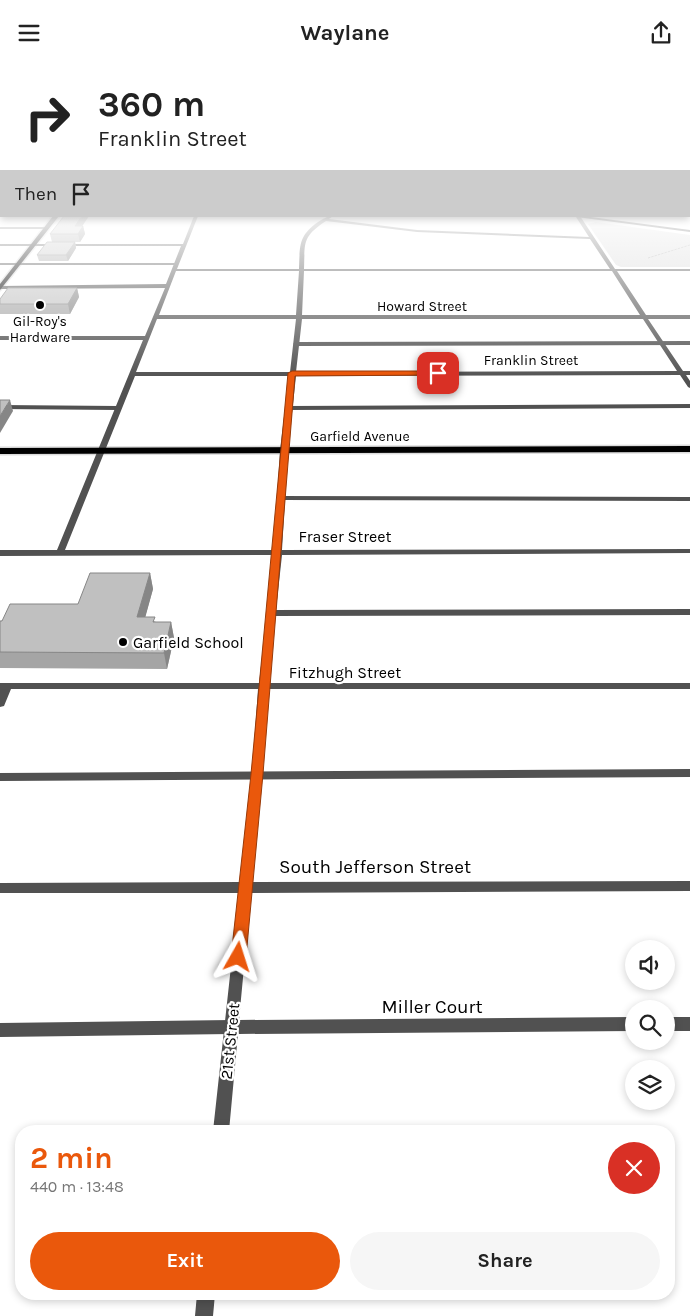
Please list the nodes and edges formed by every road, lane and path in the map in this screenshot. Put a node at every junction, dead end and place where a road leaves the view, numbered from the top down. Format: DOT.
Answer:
graph roads {
  1 [pos="176,263"];
  2 [pos="302,263"];
  3 [pos="608,263"];
  4 [pos="0,264"];
  5 [pos="19,264"];
  6 [pos="175,267"];
  7 [pos="302,270"];
  8 [pos="612,270"];
  9 [pos="690,270"];
  10 [pos="167,286"];
  11 [pos="0,287"];
  12 [pos="154,317"];
  13 [pos="299,317"];
  14 [pos="644,317"];
  15 [pos="690,317"];
  16 [pos="0,338"];
  17 [pos="146,338"];
  18 [pos="661,343"];
  19 [pos="690,343"];
  20 [pos="296,344"];
  21 [pos="292,373"];
  22 [pos="681,373"];
  23 [pos="690,373"];
  24 [pos="132,374"];
  25 [pos="690,386"];
  26 [pos="690,406"];
  27 [pos="0,407"];
  28 [pos="118,407"];
  29 [pos="288,408"];
  30 [pos="690,449"];
  31 [pos="102,450"];
  32 [pos="284,450"];
  33 [pos="0,451"];
  34 [pos="281,498"];
  35 [pos="690,499"];
  36 [pos="278,551"];
  37 [pos="690,551"];
  38 [pos="0,553"];
  39 [pos="60,553"];
  40 [pos="690,612"];
  41 [pos="271,613"];
  42 [pos="690,685"];
  43 [pos="4,687"];
  44 [pos="263,687"];
  45 [pos="0,703"];
  46 [pos="690,773"];
  47 [pos="257,774"];
  48 [pos="0,777"];
  49 [pos="690,886"];
  50 [pos="245,887"];
  51 [pos="0,888"];
  52 [pos="625,1024"];
  53 [pos="675,1024"];
  54 [pos="690,1024"];
  55 [pos="231,1027"];
  56 [pos="0,1030"];
  57 [pos="222,1125"];
  58 [pos="205,1300"];
  59 [pos="204,1316"];
  1 -- 6 [label="street"];
  2 -- 7 [label="street, 21st Street"];
  3 -- 8 [label="street"];
  4 -- 5 [label="street"];
  5 -- 6 [label="street"];
  5 -- 11 [label="main road"];
  6 -- 7 [label="street"];
  6 -- 10 [label="street"];
  7 -- 8 [label="street"];
  7 -- 13 [label="street, 21st Street"];
  8 -- 9 [label="street"];
  8 -- 14 [label="street"];
  10 -- 11 [label="street"];
  10 -- 12 [label="street"];
  12 -- 13 [label="street, Howard Street"];
  12 -- 17 [label="street"];
  13 -- 14 [label="street, Howard Street"];
  13 -- 20 [label="street, 21st Street"];
  14 -- 15 [label="street, Howard Street"];
  14 -- 18 [label="street"];
  16 -- 17 [label="street"];
  17 -- 24 [label="street"];
  18 -- 19 [label="street"];
  18 -- 20 [label="street"];
  18 -- 22 [label="street"];
  20 -- 21 [label="street, 21st Street"];
  21 -- 22 [label="street, Franklin Street"];
  21 -- 24 [label="street, Franklin Street"];
  21 -- 29 [label="street, 21st Street"];
  22 -- 23 [label="street, Franklin Street"];
  22 -- 25 [label="street"];
  24 -- 28 [label="street"];
  26 -- 29 [label="street"];
  27 -- 28 [label="street"];
  28 -- 31 [label="street"];
  29 -- 32 [label="street, 21st Street"];
  30 -- 32 [label="main road, Garfield Avenue"];
  31 -- 32 [label="main road, Garfield Avenue"];
  31 -- 33 [label="main road, Garfield Avenue"];
  31 -- 39 [label="street"];
  32 -- 34 [label="street, 21st Street"];
  34 -- 35 [label="street"];
  34 -- 36 [label="street, 21st Street"];
  36 -- 37 [label="street, Fraser Street"];
  36 -- 39 [label="street, Fraser Street"];
  36 -- 41 [label="street, 21st Street"];
  38 -- 39 [label="street, Fraser Street"];
  40 -- 41 [label="street"];
  41 -- 44 [label="street, 21st Street"];
  42 -- 44 [label="street, Fitzhugh Street"];
  43 -- 44 [label="street, Fitzhugh Street"];
  43 -- 45 [label="street"];
  44 -- 47 [label="street, 21st Street"];
  46 -- 47 [label="street"];
  47 -- 48 [label="street"];
  47 -- 50 [label="street, 21st Street"];
  49 -- 50 [label="street, South Jefferson Street"];
  50 -- 51 [label="street, South Jefferson Street"];
  50 -- 55 [label="street, 21st Street"];
  52 -- 55 [label="street, Miller Court"];
  53 -- 54 [label="street"];
  55 -- 56 [label="street, Miller Court"];
  55 -- 57 [label="street, 21st Street"];
  58 -- 59 [label="street"];
}
